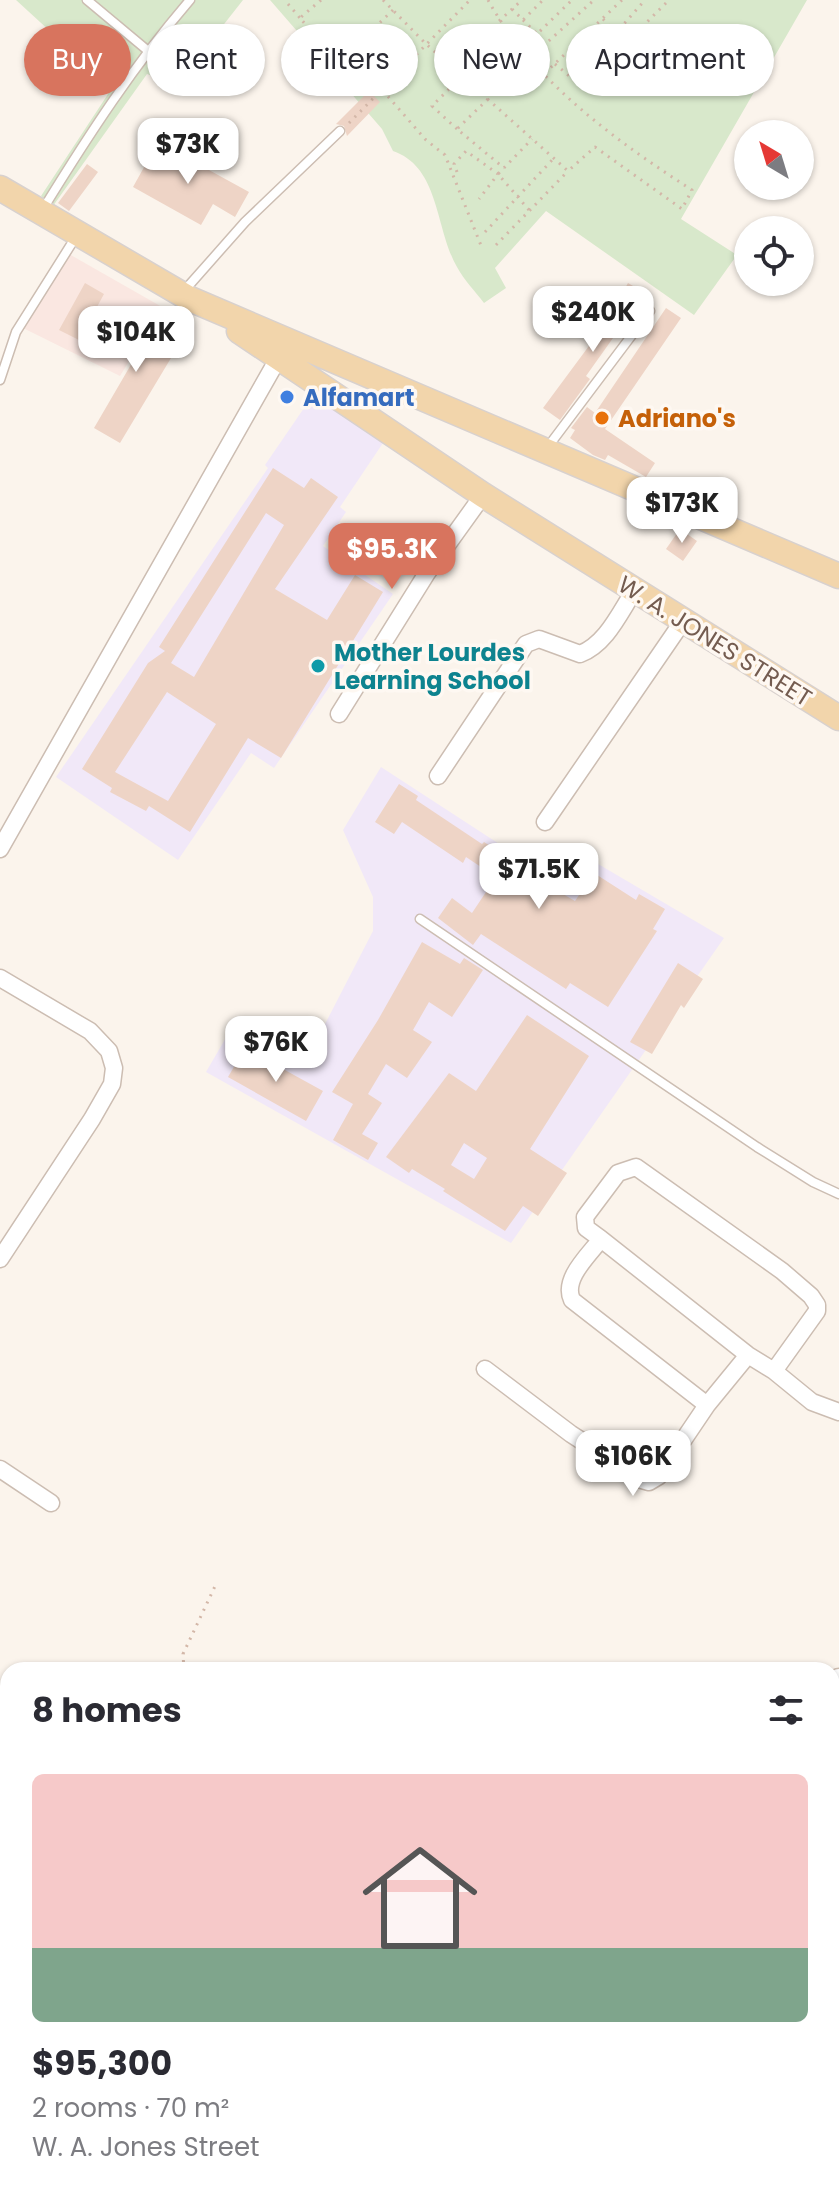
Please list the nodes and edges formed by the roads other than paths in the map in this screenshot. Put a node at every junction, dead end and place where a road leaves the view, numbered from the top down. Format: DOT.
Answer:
graph roads {
  1 [pos="87,0"];
  2 [pos="190,0"];
  3 [pos="169,24"];
  4 [pos="147,50"];
  5 [pos="340,131"];
  6 [pos="0,188"];
  7 [pos="41,213"];
  8 [pos="77,234"];
  9 [pos="186,296"];
  10 [pos="650,311"];
  11 [pos="279,357"];
  12 [pos="0,380"];
  13 [pos="547,449"];
  14 [pos="483,495"];
  15 [pos="839,576"];
  16 [pos="634,591"];
  17 [pos="683,621"];
  18 [pos="339,714"];
  19 [pos="839,718"];
  20 [pos="438,776"];
  21 [pos="545,822"];
  22 [pos="0,849"];
  23 [pos="420,919"];
  24 [pos="0,978"];
  25 [pos="839,1194"];
  26 [pos="601,1239"];
  27 [pos="0,1259"];
  28 [pos="748,1355"];
  29 [pos="485,1369"];
  30 [pos="774,1371"];
  31 [pos="707,1405"];
  32 [pos="839,1412"];
  33 [pos="0,1469"];
  34 [pos="51,1503"];
  1 -- 4 [label="lane"];
  2 -- 3 [label="lane"];
  4 -- 7 [label="lane"];
  5 -- 9 [label="lane"];
  6 -- 7 [label="main road"];
  7 -- 8 [label="main road"];
  8 -- 9 [label="main road"];
  8 -- 12 [label="lane"];
  9 -- 11 [label="main road, W. A. JONES STREET"];
  9 -- 13 [label="main road"];
  10 -- 13 [label="lane"];
  11 -- 14 [label="main road, W. A. JONES STREET"];
  11 -- 22 [label="street"];
  13 -- 15 [label="main road"];
  14 -- 16 [label="main road, W. A. JONES STREET"];
  14 -- 18 [label="street"];
  16 -- 17 [label="main road, W. A. JONES STREET"];
  16 -- 20 [label="street"];
  17 -- 19 [label="main road, W. A. JONES STREET"];
  17 -- 21 [label="street"];
  23 -- 25 [label="lane"];
  24 -- 27 [label="street"];
  26 -- 28 [label="street"];
  26 -- 30 [label="street"];
  26 -- 31 [label="street"];
  28 -- 30 [label="street"];
  28 -- 31 [label="street"];
  29 -- 31 [label="street"];
  30 -- 32 [label="street"];
  33 -- 34 [label="street"];
}
